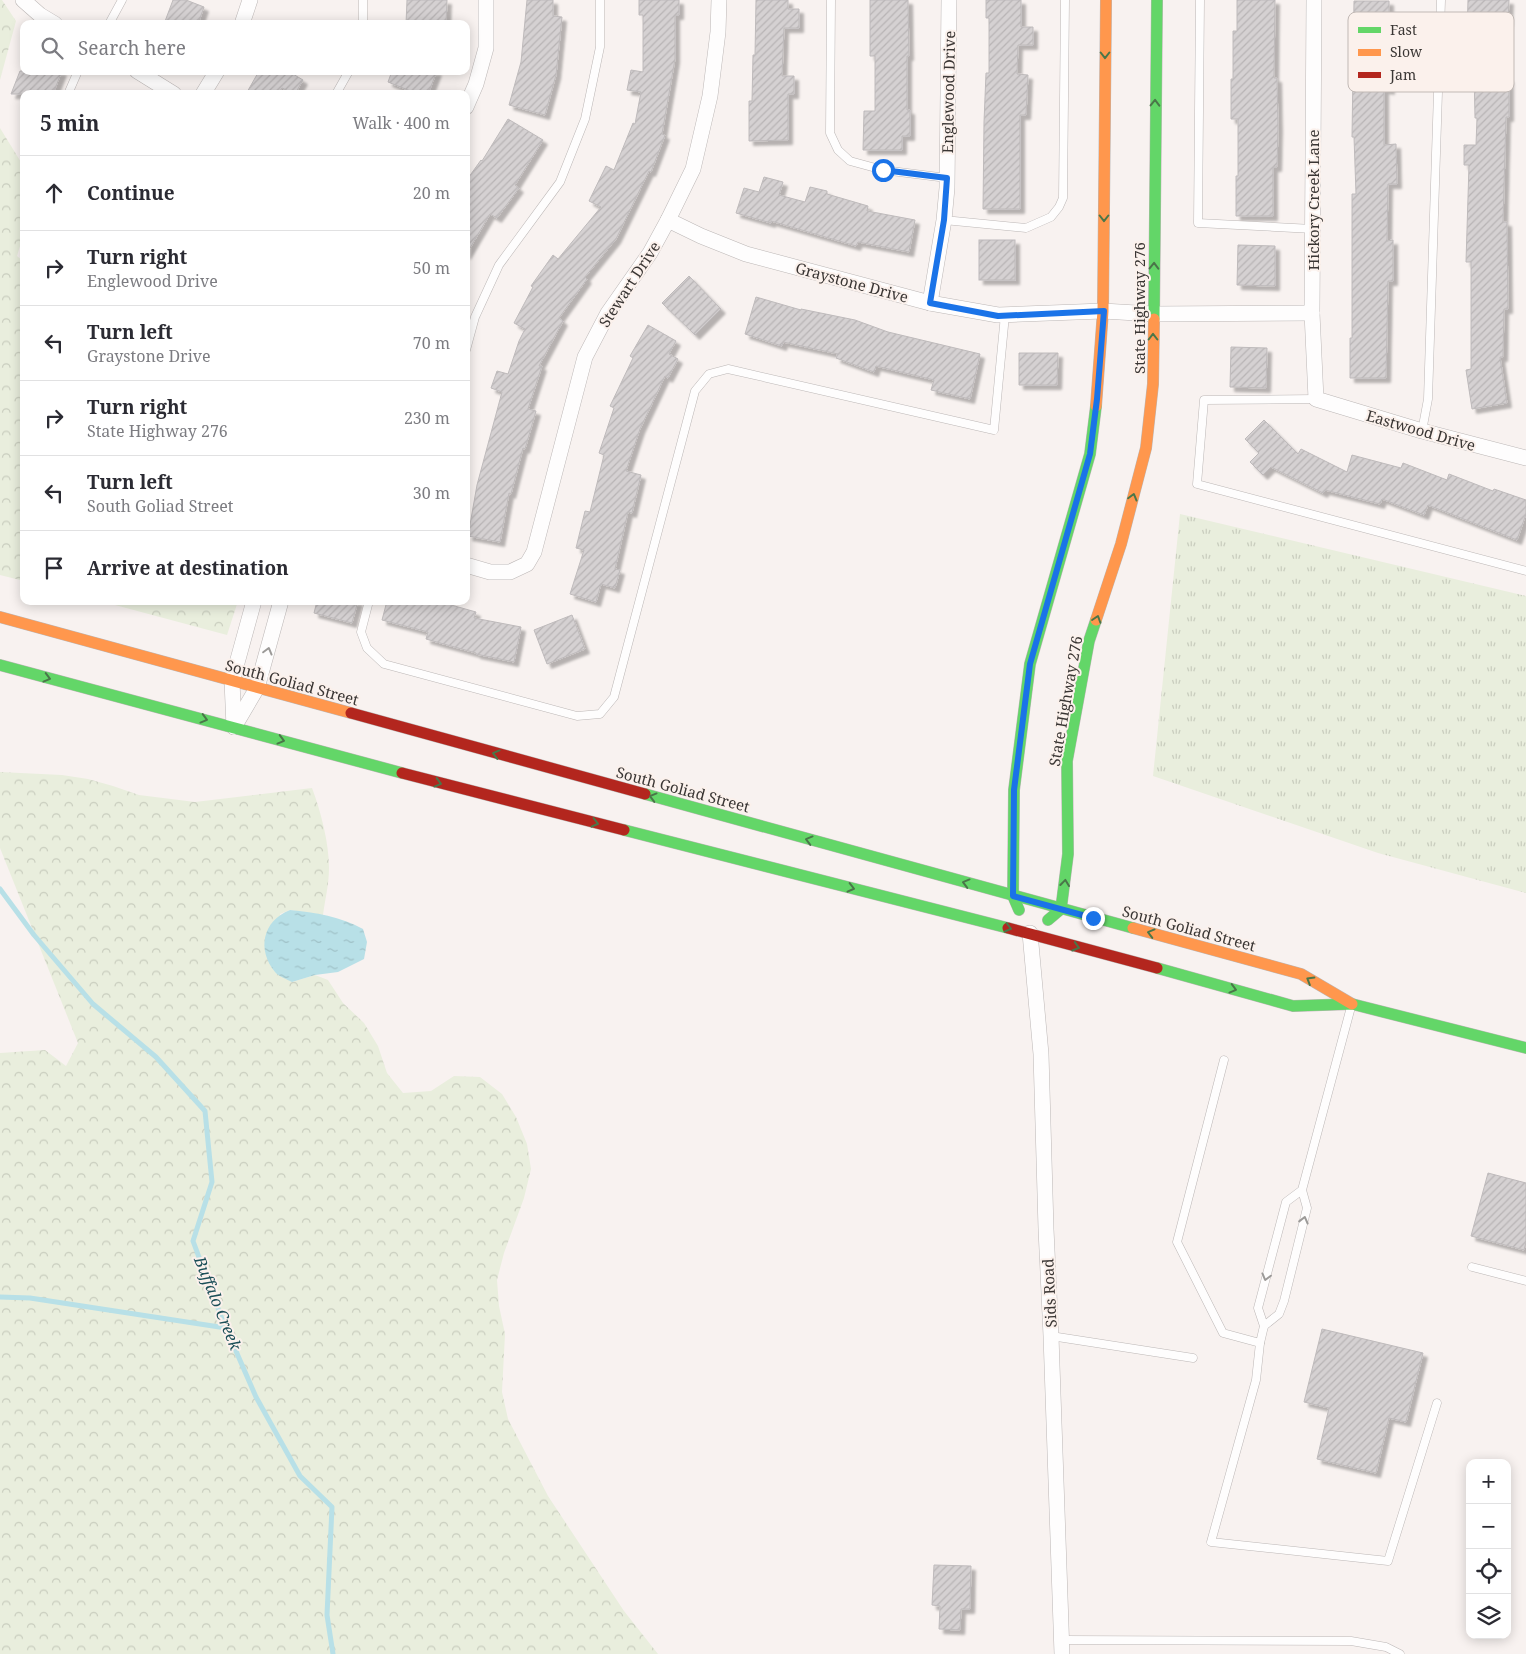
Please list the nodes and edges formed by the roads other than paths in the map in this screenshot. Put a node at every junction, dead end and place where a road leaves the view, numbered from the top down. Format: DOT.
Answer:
graph roads {
  1 [pos="23,0"];
  2 [pos="122,0"];
  3 [pos="250,0"];
  4 [pos="364,0"];
  5 [pos="486,0"];
  6 [pos="600,0"];
  7 [pos="719,0"];
  8 [pos="832,0"];
  9 [pos="949,0"];
  10 [pos="1065,0"];
  11 [pos="1106,0"];
  12 [pos="1156,0"];
  13 [pos="1200,0"];
  14 [pos="1314,0"];
  15 [pos="48,20"];
  16 [pos="111,20"];
  17 [pos="243,20"];
  18 [pos="363,20"];
  19 [pos="76,75"];
  20 [pos="143,75"];
  21 [pos="215,75"];
  22 [pos="347,75"];
  23 [pos="70,90"];
  24 [pos="168,90"];
  25 [pos="205,90"];
  26 [pos="338,90"];
  27 [pos="1437,92"];
  28 [pos="470,98"];
  29 [pos="947,178"];
  30 [pos="668,220"];
  31 [pos="944,220"];
  32 [pos="1313,229"];
  33 [pos="930,303"];
  34 [pos="1104,311"];
  35 [pos="1312,313"];
  36 [pos="1153,314"];
  37 [pos="1005,315"];
  38 [pos="470,335"];
  39 [pos="1316,399"];
  40 [pos="1422,431"];
  41 [pos="1526,458"];
  42 [pos="470,566"];
  43 [pos="1526,571"];
  44 [pos="253,605"];
  45 [pos="280,605"];
  46 [pos="368,605"];
  47 [pos="0,617"];
  48 [pos="0,666"];
  49 [pos="232,681"];
  50 [pos="257,688"];
  51 [pos="234,727"];
  52 [pos="1013,896"];
  53 [pos="1061,909"];
  54 [pos="1030,933"];
  55 [pos="1352,1004"];
  56 [pos="1526,1048"];
  57 [pos="1224,1060"];
  58 [pos="1302,1190"];
  59 [pos="1472,1267"];
  60 [pos="1526,1281"];
  61 [pos="1264,1326"];
  62 [pos="1051,1336"];
  63 [pos="1260,1343"];
  64 [pos="1193,1358"];
  65 [pos="1437,1403"];
  66 [pos="1062,1647"];
  67 [pos="1400,1654"];
  1 -- 15 [label="street"];
  2 -- 16 [label="lane"];
  3 -- 17 [label="street"];
  4 -- 18 [label="lane"];
  5 -- 28 [label="street"];
  6 -- 38 [label="lane"];
  7 -- 30 [label="street, Stewart Drive"];
  8 -- 29 [label="lane"];
  9 -- 29 [label="street, Englewood Drive"];
  10 -- 31 [label="lane"];
  11 -- 34 [label="main road, one-way"];
  36 -- 12 [label="main road, State Highway 276, one-way"];
  13 -- 32 [label="lane"];
  14 -- 32 [label="street, Hickory Creek Lane"];
  19 -- 23 [label="lane"];
  20 -- 24 [label="street"];
  21 -- 25 [label="street"];
  22 -- 26 [label="lane"];
  27 -- 40 [label="lane"];
  29 -- 31 [label="street, Englewood Drive"];
  30 -- 33 [label="street, Graystone Drive"];
  30 -- 42 [label="street, Stewart Drive"];
  31 -- 33 [label="street, Englewood Drive"];
  32 -- 35 [label="street, Hickory Creek Lane"];
  33 -- 37 [label="street, Graystone Drive"];
  34 -- 36 [label="street, Graystone Drive"];
  34 -- 37 [label="street, Graystone Drive"];
  34 -- 52 [label="main road"];
  35 -- 36 [label="street, Graystone Drive"];
  35 -- 39 [label="street, Hickory Creek Lane"];
  53 -- 36 [label="main road, State Highway 276, one-way"];
  37 -- 46 [label="lane"];
  39 -- 40 [label="street, Eastwood Drive"];
  39 -- 43 [label="lane"];
  40 -- 41 [label="street, Eastwood Drive"];
  44 -- 49 [label="street"];
  50 -- 45 [label="street, one-way"];
  47 -- 49 [label="main road, South Goliad Street"];
  48 -- 51 [label="main road, South Goliad Street, one-way"];
  49 -- 50 [label="main road, South Goliad Street"];
  49 -- 51 [label="street"];
  50 -- 51 [label="street"];
  52 -- 50 [label="main road, South Goliad Street, one-way"];
  51 -- 54 [label="main road, South Goliad Street, one-way"];
  52 -- 53 [label="main road, South Goliad Street"];
  52 -- 54 [label="main road"];
  53 -- 54 [label="main road"];
  55 -- 53 [label="main road, South Goliad Street, one-way"];
  54 -- 55 [label="main road, South Goliad Street, one-way"];
  54 -- 62 [label="street, Sids Road"];
  55 -- 56 [label="main road, South Goliad Street"];
  55 -- 58 [label="lane"];
  57 -- 63 [label="lane"];
  61 -- 58 [label="lane, one-way"];
  58 -- 61 [label="lane, one-way"];
  59 -- 60 [label="lane"];
  61 -- 63 [label="lane"];
  62 -- 64 [label="lane"];
  62 -- 66 [label="street, Sids Road"];
  63 -- 65 [label="lane"];
  66 -- 67 [label="lane"];
}
